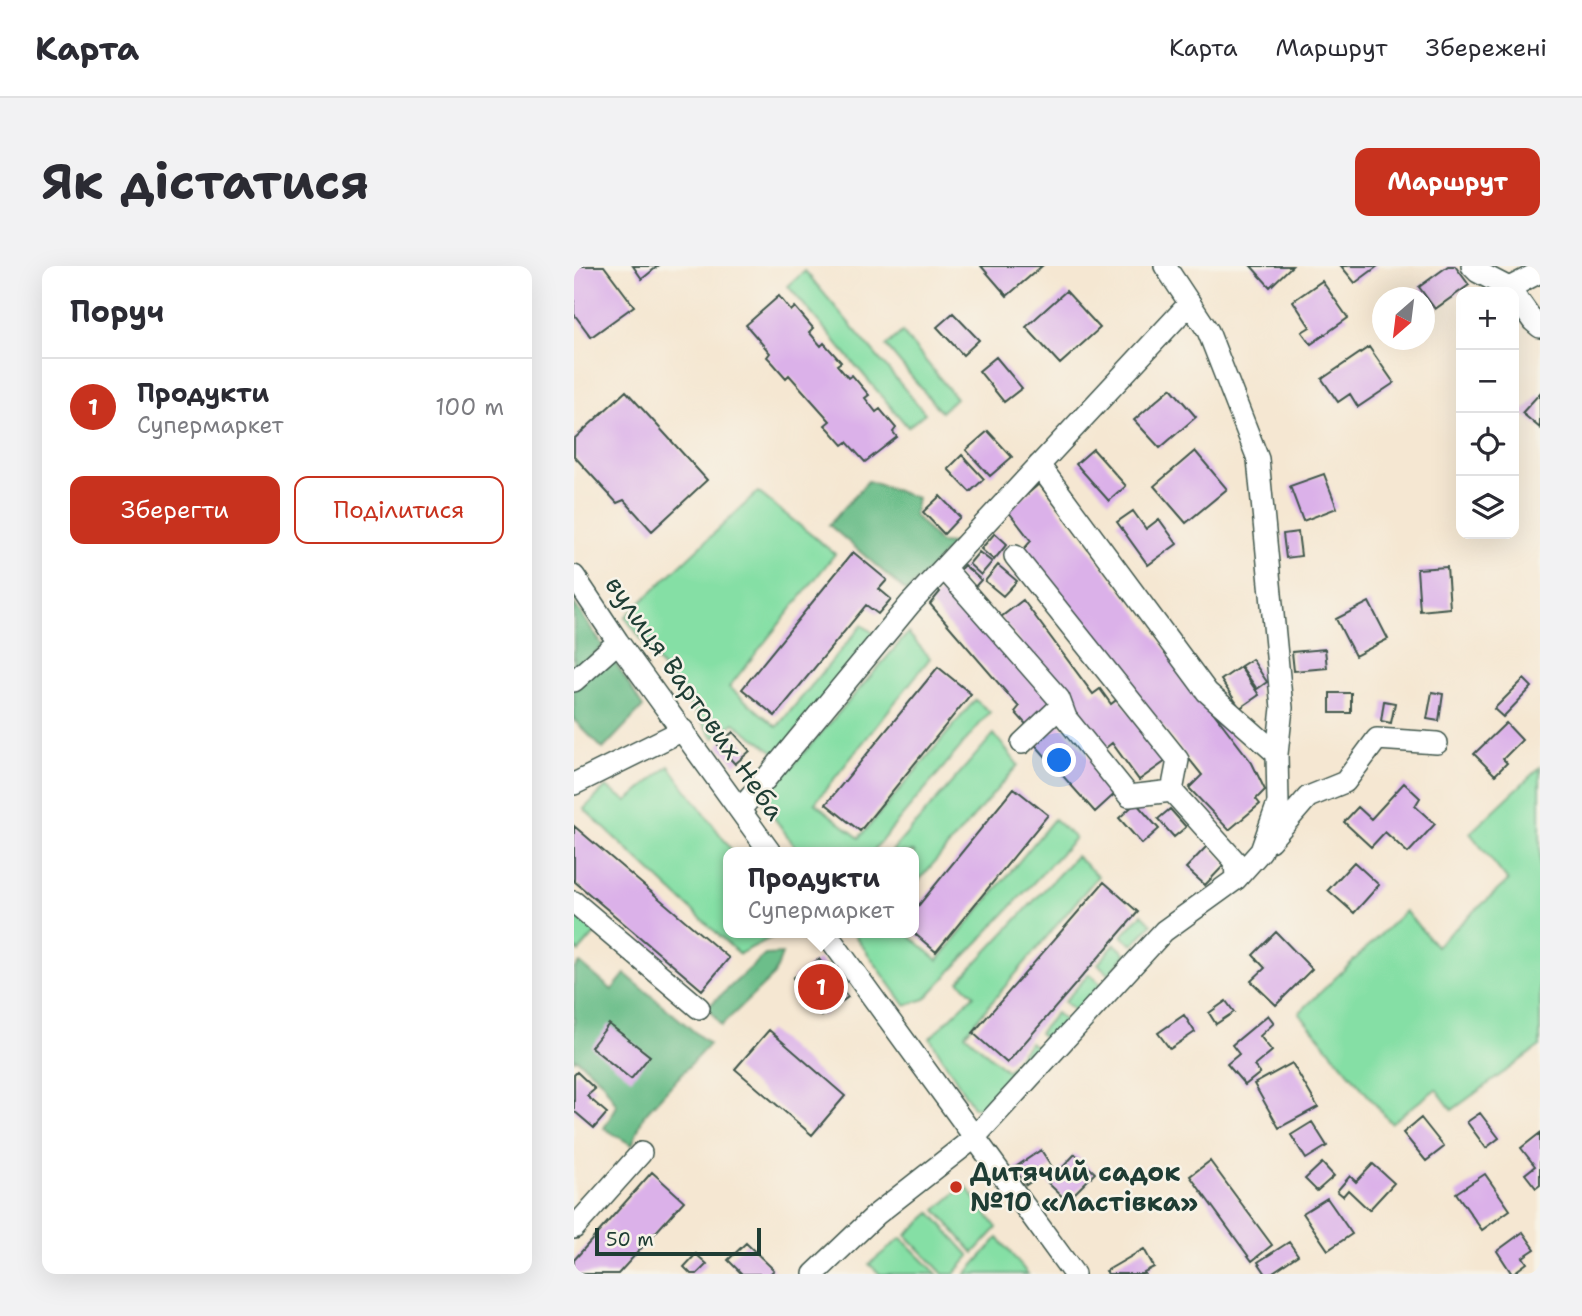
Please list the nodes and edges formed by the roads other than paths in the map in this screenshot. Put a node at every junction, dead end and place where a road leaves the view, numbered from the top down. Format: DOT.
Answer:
graph roads {
  1 [pos="1165,266"];
  2 [pos="1472,266"];
  3 [pos="1540,272"];
  4 [pos="1505,287"];
  5 [pos="1518,287"];
  6 [pos="1519,301"];
  7 [pos="1189,303"];
  8 [pos="1540,327"];
  9 [pos="1039,465"];
  10 [pos="1016,556"];
  11 [pos="944,568"];
  12 [pos="574,576"];
  13 [pos="618,642"];
  14 [pos="574,681"];
  15 [pos="1061,706"];
  16 [pos="683,730"];
  17 [pos="1022,743"];
  18 [pos="1437,743"];
  19 [pos="1277,754"];
  20 [pos="574,784"];
  21 [pos="1172,791"];
  22 [pos="740,810"];
  23 [pos="766,847"];
  24 [pos="1261,851"];
  25 [pos="1236,879"];
  26 [pos="574,902"];
  27 [pos="830,938"];
  28 [pos="699,1008"];
  29 [pos="974,1138"];
  30 [pos="640,1153"];
  31 [pos="574,1228"];
  32 [pos="814,1274"];
  33 [pos="1074,1274"];
  1 -- 7 [label="street"];
  2 -- 4 [label="street"];
  3 -- 5 [label="street"];
  6 -- 8 [label="street"];
  7 -- 9 [label="street"];
  7 -- 19 [label="street"];
  9 -- 11 [label="street"];
  9 -- 19 [label="street"];
  10 -- 21 [label="street"];
  11 -- 15 [label="street"];
  11 -- 22 [label="street"];
  12 -- 13 [label="street, вулиця Вартових Неба"];
  13 -- 14 [label="street"];
  13 -- 16 [label="street, вулиця Вартових Неба"];
  15 -- 17 [label="street"];
  15 -- 21 [label="street"];
  16 -- 20 [label="street"];
  16 -- 22 [label="street, вулиця Вартових Неба"];
  18 -- 24 [label="street"];
  19 -- 24 [label="street"];
  21 -- 25 [label="street"];
  22 -- 23 [label="street, вулиця Вартових Неба"];
  24 -- 25 [label="street"];
  25 -- 29 [label="street"];
  26 -- 28 [label="street"];
  27 -- 29 [label="street"];
  29 -- 32 [label="street"];
  29 -- 33 [label="street"];
  30 -- 31 [label="street"];
}
